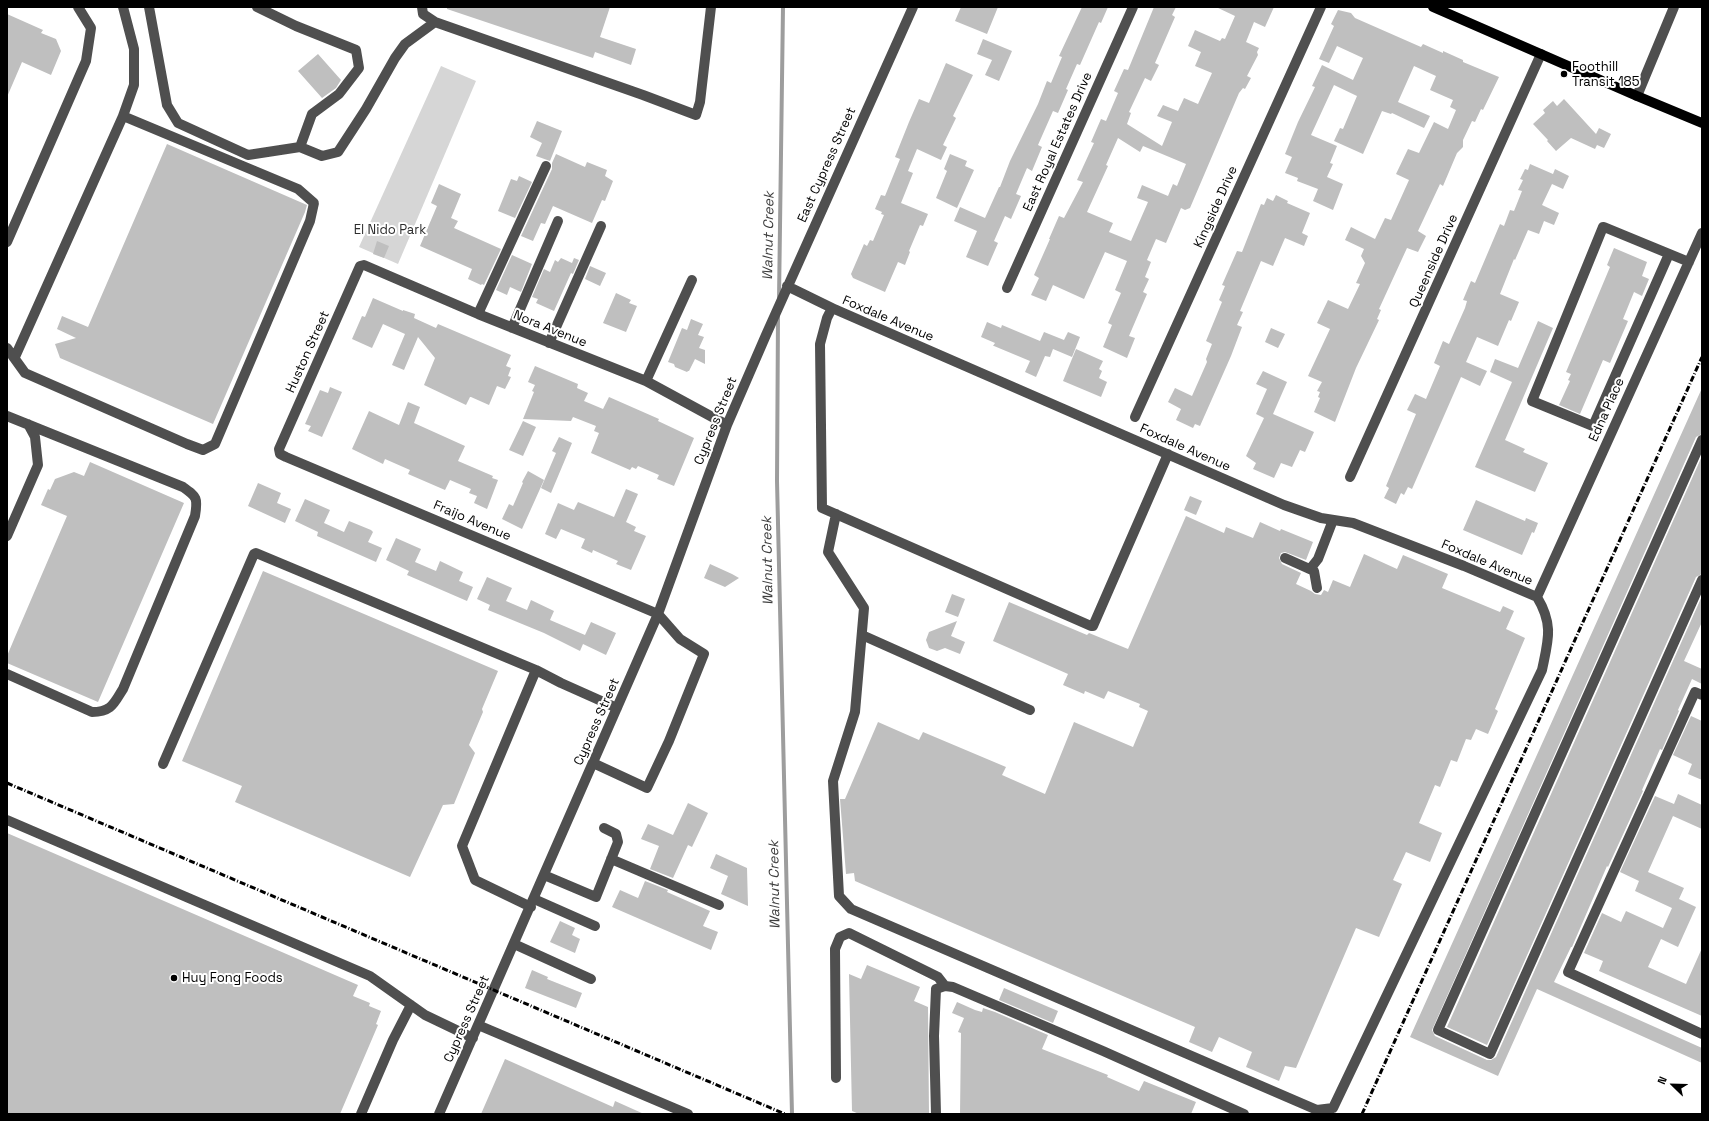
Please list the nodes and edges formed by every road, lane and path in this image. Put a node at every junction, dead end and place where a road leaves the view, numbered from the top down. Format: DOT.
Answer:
graph roads {
  1 [pos="78,7"];
  2 [pos="124,7"];
  3 [pos="149,7"];
  4 [pos="257,7"];
  5 [pos="422,7"];
  6 [pos="711,7"];
  7 [pos="912,7"];
  8 [pos="1133,7"];
  9 [pos="1321,7"];
  10 [pos="1433,7"];
  11 [pos="1674,7"];
  12 [pos="435,22"];
  13 [pos="1541,54"];
  14 [pos="1637,96"];
  15 [pos="123,116"];
  16 [pos="1702,123"];
  17 [pos="300,147"];
  18 [pos="546,166"];
  19 [pos="558,221"];
  20 [pos="601,226"];
  21 [pos="1702,234"];
  22 [pos="7,242"];
  23 [pos="1669,254"];
  24 [pos="1689,262"];
  25 [pos="360,266"];
  26 [pos="692,280"];
  27 [pos="788,287"];
  28 [pos="1007,288"];
  29 [pos="832,308"];
  30 [pos="478,314"];
  31 [pos="512,328"];
  32 [pos="766,335"];
  33 [pos="549,343"];
  34 [pos="7,348"];
  35 [pos="15,357"];
  36 [pos="646,381"];
  37 [pos="7,416"];
  38 [pos="1135,417"];
  39 [pos="28,424"];
  40 [pos="727,425"];
  41 [pos="1702,440"];
  42 [pos="279,449"];
  43 [pos="1168,454"];
  44 [pos="1350,477"];
  45 [pos="836,514"];
  46 [pos="1333,520"];
  47 [pos="7,536"];
  48 [pos="1285,558"];
  49 [pos="1310,569"];
  50 [pos="1702,580"];
  51 [pos="1317,588"];
  52 [pos="1537,597"];
  53 [pos="658,614"];
  54 [pos="862,635"];
  55 [pos="536,670"];
  56 [pos="7,674"];
  57 [pos="1702,695"];
  58 [pos="617,708"];
  59 [pos="1030,710"];
  60 [pos="593,763"];
  61 [pos="163,764"];
  62 [pos="7,820"];
  63 [pos="604,828"];
  64 [pos="611,859"];
  65 [pos="544,875"];
  66 [pos="532,903"];
  67 [pos="719,904"];
  68 [pos="595,926"];
  69 [pos="514,944"];
  70 [pos="591,979"];
  71 [pos="945,986"];
  72 [pos="411,1005"];
  73 [pos="478,1025"];
  74 [pos="1702,1034"];
  75 [pos="473,1038"];
  76 [pos="836,1078"];
  77 [pos="361,1114"];
  78 [pos="439,1114"];
  79 [pos="688,1114"];
  80 [pos="936,1114"];
  81 [pos="1244,1114"];
  1 -- 22 [label="street"];
  2 -- 15 [label="street"];
  3 -- 17 [label="street"];
  4 -- 17 [label="street"];
  5 -- 12 [label="street"];
  6 -- 12 [label="street"];
  7 -- 27 [label="street, East Cypress Street"];
  8 -- 28 [label="street, East Royal Estates Drive"];
  9 -- 38 [label="street, Kingside Drive"];
  10 -- 13 [label="main road"];
  11 -- 14 [label="street"];
  12 -- 17 [label="street"];
  13 -- 14 [label="main road"];
  13 -- 44 [label="street, Queenside Drive"];
  14 -- 16 [label="main road"];
  15 -- 35 [label="street"];
  15 -- 35 [label="street"];
  18 -- 30 [label="street"];
  19 -- 31 [label="street"];
  20 -- 33 [label="street"];
  21 -- 24 [label="street, Edna Place"];
  23 -- 23 [label="street"];
  23 -- 24 [label="street"];
  24 -- 52 [label="street, Edna Place"];
  25 -- 30 [label="street, Nora Avenue"];
  25 -- 42 [label="street, Huston Street"];
  26 -- 36 [label="street"];
  27 -- 29 [label="street, Foxdale Avenue"];
  27 -- 32 [label="street, East Cypress Street"];
  29 -- 43 [label="street, Foxdale Avenue"];
  29 -- 45 [label="street"];
  30 -- 31 [label="street, Nora Avenue"];
  31 -- 33 [label="street, Nora Avenue"];
  32 -- 40 [label="street, Cypress Street"];
  33 -- 36 [label="street, Nora Avenue"];
  34 -- 35 [label="street"];
  36 -- 40 [label="street, Nora Avenue"];
  37 -- 39 [label="street"];
  39 -- 47 [label="street"];
  39 -- 56 [label="street"];
  40 -- 53 [label="street, Cypress Street"];
  41 -- 50 [label="street"];
  42 -- 53 [label="street, Fraijo Avenue"];
  43 -- 45 [label="street"];
  43 -- 46 [label="street, Foxdale Avenue"];
  45 -- 54 [label="street"];
  46 -- 49 [label="street"];
  46 -- 52 [label="street, Foxdale Avenue"];
  48 -- 49 [label="street"];
  49 -- 51 [label="street"];
  52 -- 54 [label="street, Foxdale Avenue"];
  53 -- 58 [label="street, Cypress Street"];
  53 -- 60 [label="street"];
  54 -- 59 [label="street"];
  55 -- 58 [label="street"];
  55 -- 61 [label="street"];
  55 -- 66 [label="street"];
  57 -- 74 [label="street"];
  58 -- 60 [label="street, Cypress Street"];
  60 -- 65 [label="street, Cypress Street"];
  62 -- 72 [label="street"];
  63 -- 64 [label="street"];
  64 -- 65 [label="street"];
  64 -- 67 [label="street"];
  65 -- 66 [label="street, Cypress Street"];
  66 -- 68 [label="street"];
  66 -- 69 [label="street, Cypress Street"];
  69 -- 70 [label="street"];
  69 -- 73 [label="street, Cypress Street"];
  71 -- 76 [label="street"];
  71 -- 80 [label="street"];
  71 -- 81 [label="street"];
  72 -- 75 [label="street"];
  72 -- 77 [label="street"];
  73 -- 75 [label="street, Cypress Street"];
  73 -- 79 [label="street"];
  75 -- 78 [label="street, Cypress Street"];
}
